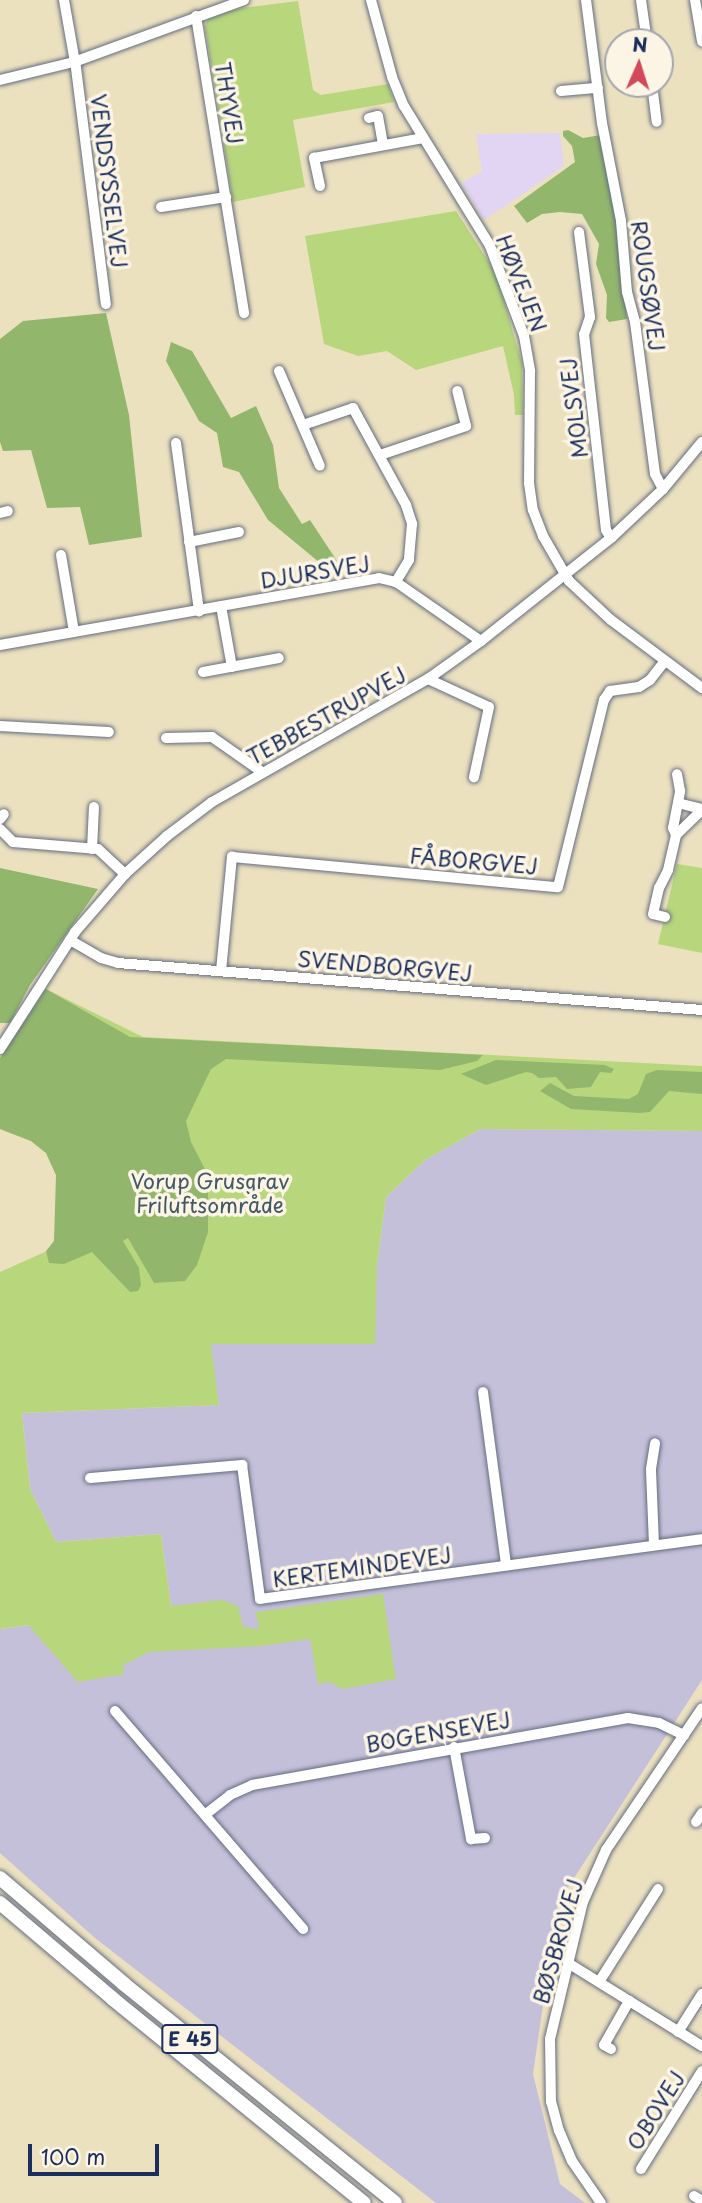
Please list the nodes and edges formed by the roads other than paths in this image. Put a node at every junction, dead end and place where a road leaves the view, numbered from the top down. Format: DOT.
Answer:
graph roads {
  1 [pos="64,0"];
  2 [pos="244,0"];
  3 [pos="372,0"];
  4 [pos="586,0"];
  5 [pos="641,0"];
  6 [pos="695,0"];
  7 [pos="196,16"];
  8 [pos="645,28"];
  9 [pos="702,41"];
  10 [pos="74,62"];
  11 [pos="0,80"];
  12 [pos="598,88"];
  13 [pos="561,91"];
  14 [pos="654,98"];
  15 [pos="369,118"];
  16 [pos="657,122"];
  17 [pos="423,138"];
  18 [pos="383,145"];
  19 [pos="320,186"];
  20 [pos="226,197"];
  21 [pos="161,207"];
  22 [pos="579,232"];
  23 [pos="106,304"];
  24 [pos="244,313"];
  25 [pos="279,371"];
  26 [pos="457,391"];
  27 [pos="303,425"];
  28 [pos="702,442"];
  29 [pos="176,443"];
  30 [pos="380,455"];
  31 [pos="320,466"];
  32 [pos="663,489"];
  33 [pos="239,532"];
  34 [pos="611,538"];
  35 [pos="189,542"];
  36 [pos="61,555"];
  37 [pos="566,577"];
  38 [pos="396,582"];
  39 [pos="221,606"];
  40 [pos="199,611"];
  41 [pos="74,632"];
  42 [pos="481,641"];
  43 [pos="0,645"];
  44 [pos="279,658"];
  45 [pos="665,661"];
  46 [pos="232,667"];
  47 [pos="203,672"];
  48 [pos="428,679"];
  49 [pos="702,688"];
  50 [pos="0,726"];
  51 [pos="109,732"];
  52 [pos="166,738"];
  53 [pos="262,772"];
  54 [pos="677,774"];
  55 [pos="474,777"];
  56 [pos="678,803"];
  57 [pos="94,807"];
  58 [pos="700,813"];
  59 [pos="0,829"];
  60 [pos="676,835"];
  61 [pos="92,849"];
  62 [pos="125,874"];
  63 [pos="665,917"];
  64 [pos="70,940"];
  65 [pos="221,971"];
  66 [pos="702,1010"];
  67 [pos="0,1049"];
  68 [pos="483,1392"];
  69 [pos="655,1443"];
  70 [pos="90,1478"];
  71 [pos="702,1539"];
  72 [pos="654,1545"];
  73 [pos="506,1565"];
  74 [pos="702,1708"];
  75 [pos="115,1711"];
  76 [pos="684,1735"];
  77 [pos="454,1747"];
  78 [pos="206,1814"];
  79 [pos="485,1838"];
  80 [pos="0,1878"];
  81 [pos="658,1889"];
  82 [pos="0,1903"];
  83 [pos="303,1929"];
  84 [pos="568,1963"];
  85 [pos="599,1982"];
  86 [pos="702,1994"];
  87 [pos="629,2001"];
  88 [pos="678,2032"];
  89 [pos="702,2046"];
  90 [pos="611,2049"];
  91 [pos="702,2071"];
  92 [pos="641,2169"];
  93 [pos="392,2200"];
  94 [pos="364,2203"];
  95 [pos="601,2203"];
  1 -- 10 [label="street, VENDSYSSELVEJ"];
  2 -- 7 [label="street"];
  3 -- 17 [label="street, HØVEJEN"];
  4 -- 12 [label="street, ROUGSØVEJ"];
  5 -- 8 [label="street"];
  6 -- 9 [label="street"];
  7 -- 10 [label="street"];
  7 -- 20 [label="street, THYVEJ"];
  10 -- 11 [label="street"];
  10 -- 23 [label="street, VENDSYSSELVEJ"];
  12 -- 13 [label="street"];
  12 -- 32 [label="street, ROUGSØVEJ"];
  14 -- 16 [label="street"];
  15 -- 18 [label="street"];
  17 -- 18 [label="street"];
  17 -- 37 [label="street, HØVEJEN"];
  18 -- 19 [label="street"];
  20 -- 21 [label="street"];
  20 -- 24 [label="street, THYVEJ"];
  22 -- 34 [label="street, MOLSVEJ"];
  25 -- 27 [label="street"];
  26 -- 30 [label="street"];
  27 -- 30 [label="street"];
  27 -- 31 [label="street"];
  28 -- 32 [label="street, TEBBESTRUPVEJ"];
  29 -- 35 [label="street"];
  30 -- 38 [label="street"];
  32 -- 34 [label="street, TEBBESTRUPVEJ"];
  33 -- 35 [label="street"];
  34 -- 37 [label="street, TEBBESTRUPVEJ"];
  35 -- 40 [label="street"];
  36 -- 41 [label="street"];
  37 -- 42 [label="street, TEBBESTRUPVEJ"];
  37 -- 45 [label="street, HØVEJEN"];
  38 -- 39 [label="street, DJURSVEJ"];
  38 -- 42 [label="street, DJURSVEJ"];
  39 -- 40 [label="street, DJURSVEJ"];
  39 -- 46 [label="street"];
  40 -- 41 [label="street, DJURSVEJ"];
  41 -- 43 [label="street, DJURSVEJ"];
  42 -- 48 [label="street, TEBBESTRUPVEJ"];
  44 -- 46 [label="street"];
  45 -- 49 [label="street, HØVEJEN"];
  45 -- 65 [label="street, FÅBORGVEJ"];
  46 -- 47 [label="street"];
  48 -- 53 [label="street, TEBBESTRUPVEJ"];
  48 -- 55 [label="street"];
  50 -- 51 [label="street"];
  52 -- 53 [label="street"];
  53 -- 62 [label="street, TEBBESTRUPVEJ"];
  54 -- 56 [label="street"];
  56 -- 58 [label="street"];
  56 -- 60 [label="street"];
  57 -- 61 [label="street"];
  58 -- 60 [label="street"];
  59 -- 61 [label="street"];
  60 -- 63 [label="street"];
  61 -- 62 [label="street"];
  62 -- 64 [label="street, TEBBESTRUPVEJ"];
  64 -- 65 [label="street, SVENDBORGVEJ"];
  64 -- 67 [label="street, TEBBESTRUPVEJ"];
  65 -- 66 [label="street, SVENDBORGVEJ"];
  68 -- 73 [label="street"];
  69 -- 72 [label="street"];
  70 -- 73 [label="street, KERTEMINDEVEJ"];
  71 -- 72 [label="street, KERTEMINDEVEJ"];
  72 -- 73 [label="street, KERTEMINDEVEJ"];
  74 -- 76 [label="street, BØSBROVEJ"];
  75 -- 78 [label="street"];
  76 -- 77 [label="street, BOGENSEVEJ"];
  76 -- 84 [label="street, BØSBROVEJ"];
  77 -- 78 [label="street, BOGENSEVEJ"];
  77 -- 79 [label="street"];
  78 -- 83 [label="street"];
  80 -- 93 [label="highway, E 45"];
  81 -- 85 [label="street"];
  82 -- 94 [label="highway, E 45"];
  84 -- 85 [label="street"];
  84 -- 95 [label="street, BØSBROVEJ"];
  85 -- 87 [label="street"];
  86 -- 88 [label="street"];
  87 -- 88 [label="street"];
  87 -- 90 [label="street"];
  88 -- 89 [label="street"];
  91 -- 92 [label="street, OBOVEJ"];
}
